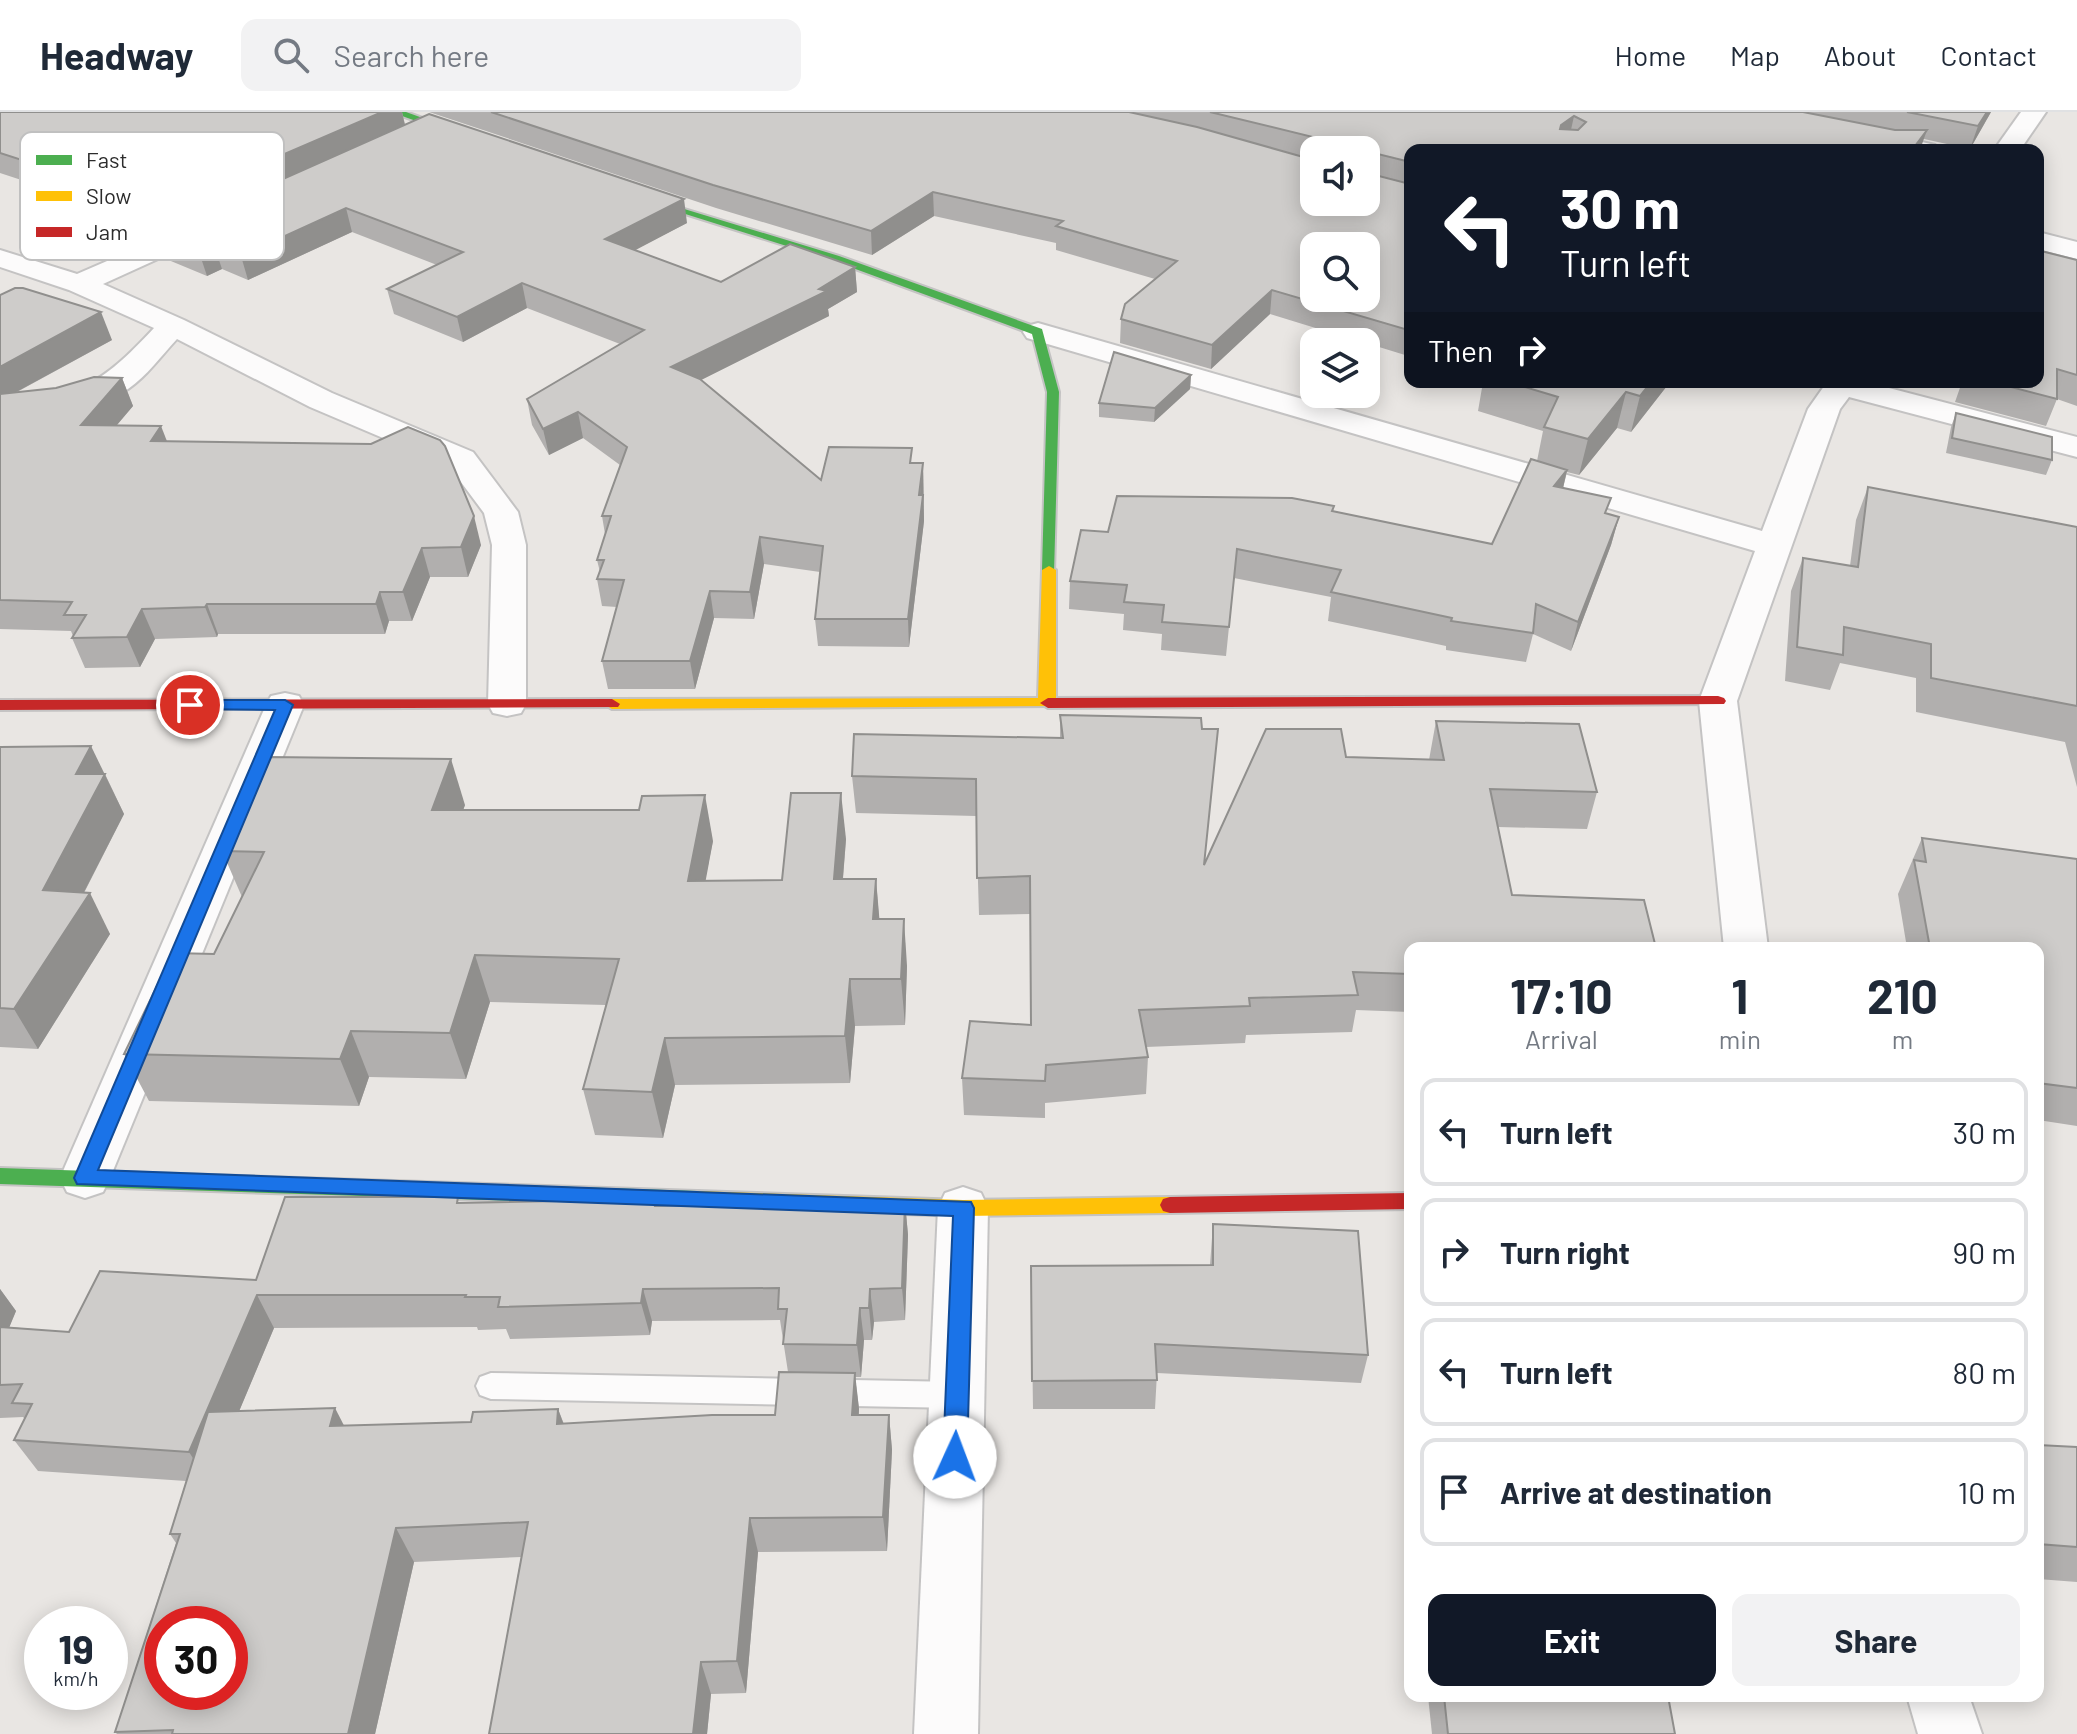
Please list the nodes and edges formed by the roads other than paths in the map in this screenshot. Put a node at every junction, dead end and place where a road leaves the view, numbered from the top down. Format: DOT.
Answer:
graph roads {
  1 [pos="396,112"];
  2 [pos="2034,112"];
  3 [pos="434,124"];
  4 [pos="1839,132"];
  5 [pos="405,138"];
  6 [pos="491,144"];
  7 [pos="1897,144"];
  8 [pos="2011,144"];
  9 [pos="605,184"];
  10 [pos="2044,242"];
  11 [pos="2077,251"];
  12 [pos="0,258"];
  13 [pos="132,260"];
  14 [pos="79,284"];
  15 [pos="173,326"];
  16 [pos="1038,332"];
  17 [pos="1839,388"];
  18 [pos="1860,388"];
  19 [pos="0,411"];
  20 [pos="2077,447"];
  21 [pos="1774,545"];
  22 [pos="1718,701"];
  23 [pos="1046,702"];
  24 [pos="507,704"];
  25 [pos="0,705"];
  26 [pos="285,705"];
  27 [pos="1745,942"];
  28 [pos="0,1176"];
  29 [pos="85,1178"];
  30 [pos="1404,1201"];
  31 [pos="963,1208"];
  32 [pos="491,1386"];
  33 [pos="957,1395"];
  34 [pos="1940,1702"];
  35 [pos="946,1734"];
  36 [pos="1950,1734"];
  1 -- 3 [label="street"];
  2 -- 8 [label="street"];
  3 -- 5 [label="street"];
  3 -- 6 [label="street"];
  4 -- 7 [label="street"];
  9 -- 16 [label="street"];
  10 -- 11 [label="street"];
  12 -- 14 [label="street"];
  13 -- 14 [label="street"];
  14 -- 15 [label="street"];
  15 -- 19 [label="street"];
  15 -- 24 [label="street"];
  16 -- 21 [label="street"];
  16 -- 23 [label="street"];
  17 -- 21 [label="street"];
  18 -- 20 [label="street"];
  21 -- 22 [label="street"];
  22 -- 23 [label="street"];
  22 -- 27 [label="street"];
  23 -- 24 [label="street"];
  24 -- 26 [label="street"];
  25 -- 26 [label="street"];
  26 -- 29 [label="street"];
  28 -- 29 [label="street"];
  29 -- 31 [label="street"];
  30 -- 31 [label="street"];
  31 -- 33 [label="street"];
  32 -- 33 [label="lane"];
  33 -- 35 [label="street"];
  34 -- 36 [label="street"];
}
